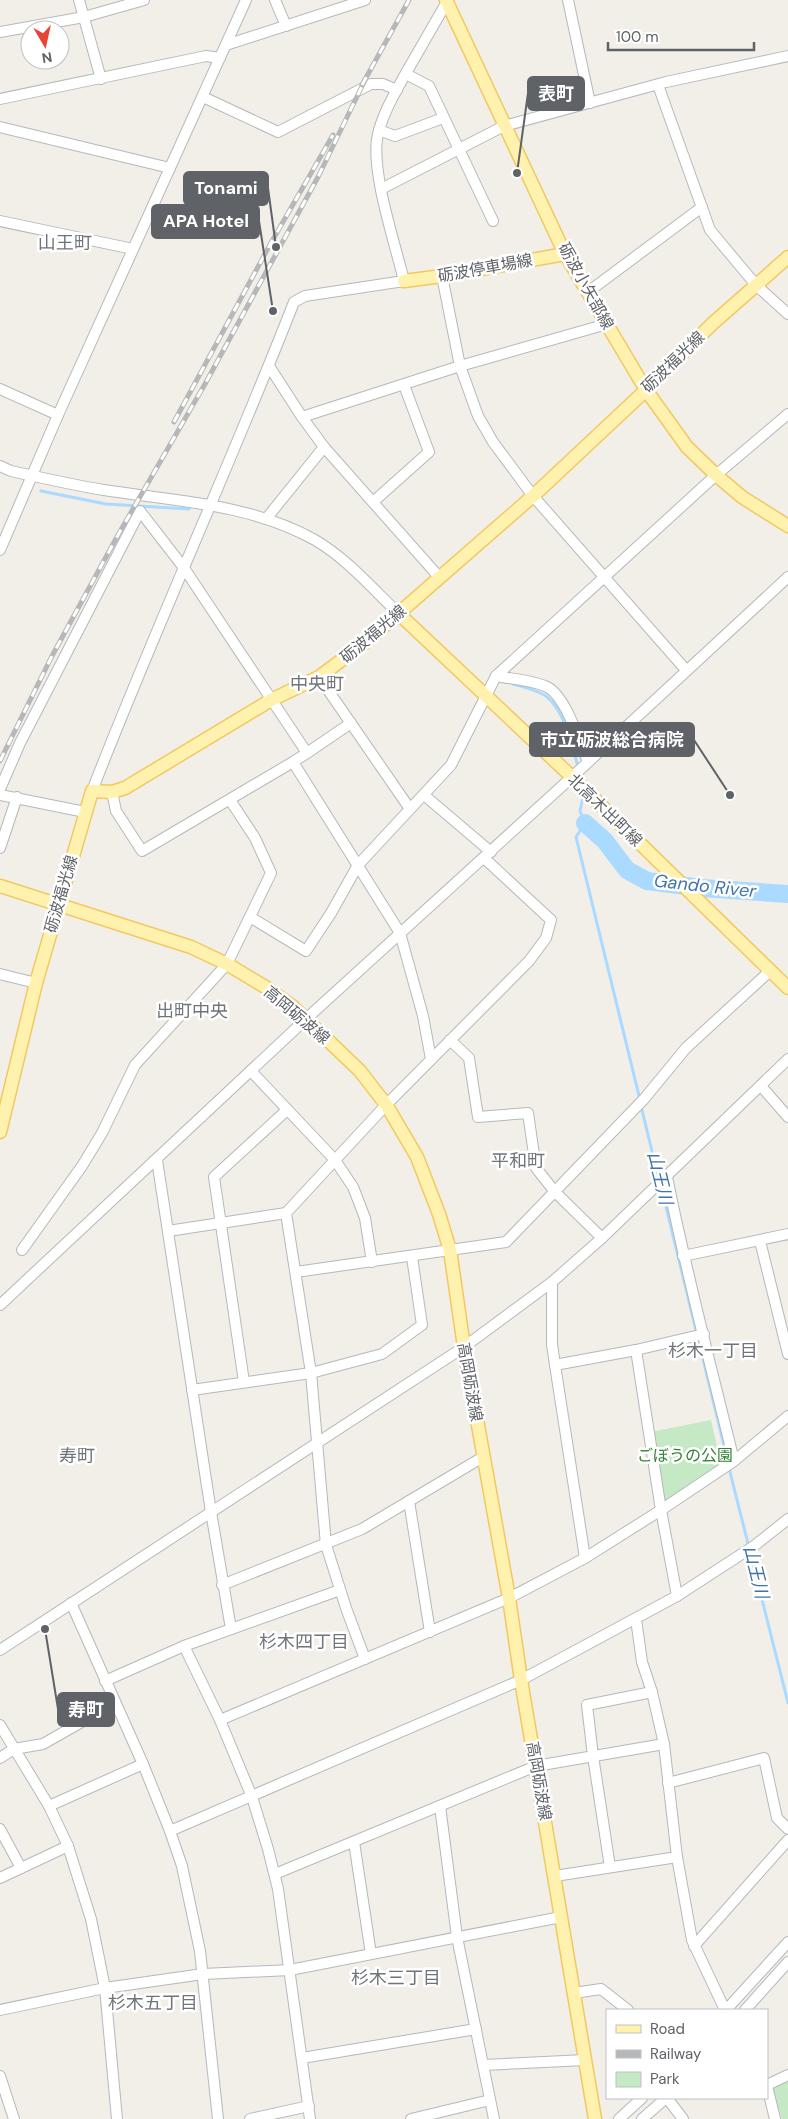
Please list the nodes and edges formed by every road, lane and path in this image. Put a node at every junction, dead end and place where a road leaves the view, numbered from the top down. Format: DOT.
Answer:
graph roads {
  1 [pos="79,0"];
  2 [pos="144,0"];
  3 [pos="246,0"];
  4 [pos="275,0"];
  5 [pos="365,0"];
  6 [pos="568,0"];
  7 [pos="447,1"];
  8 [pos="84,16"];
  9 [pos="286,26"];
  10 [pos="1,29"];
  11 [pos="226,45"];
  12 [pos="788,56"];
  13 [pos="220,58"];
  14 [pos="406,74"];
  15 [pos="100,79"];
  16 [pos="658,85"];
  17 [pos="396,90"];
  18 [pos="203,97"];
  19 [pos="0,99"];
  20 [pos="590,103"];
  21 [pos="443,118"];
  22 [pos="504,126"];
  23 [pos="0,127"];
  24 [pos="379,130"];
  25 [pos="458,150"];
  26 [pos="170,168"];
  27 [pos="382,189"];
  28 [pos="702,207"];
  29 [pos="0,221"];
  30 [pos="493,221"];
  31 [pos="133,249"];
  32 [pos="565,254"];
  33 [pos="788,257"];
  34 [pos="442,276"];
  35 [pos="404,281"];
  36 [pos="756,285"];
  37 [pos="588,292"];
  38 [pos="788,314"];
  39 [pos="607,324"];
  40 [pos="269,366"];
  41 [pos="460,366"];
  42 [pos="404,385"];
  43 [pos="0,389"];
  44 [pos="646,390"];
  45 [pos="788,414"];
  46 [pos="58,415"];
  47 [pos="302,417"];
  48 [pos="324,447"];
  49 [pos="0,466"];
  50 [pos="716,475"];
  51 [pos="32,476"];
  52 [pos="533,496"];
  53 [pos="372,502"];
  54 [pos="210,505"];
  55 [pos="266,520"];
  56 [pos="788,526"];
  57 [pos="0,550"];
  58 [pos="184,568"];
  59 [pos="604,576"];
  60 [pos="788,577"];
  61 [pos="440,578"];
  62 [pos="398,613"];
  63 [pos="686,670"];
  64 [pos="496,676"];
  65 [pos="319,677"];
  66 [pos="486,696"];
  67 [pos="271,700"];
  68 [pos="350,723"];
  69 [pos="307,753"];
  70 [pos="293,762"];
  71 [pos="588,762"];
  72 [pos="572,778"];
  73 [pos="0,789"];
  74 [pos="92,791"];
  75 [pos="112,792"];
  76 [pos="0,795"];
  77 [pos="424,795"];
  78 [pos="17,797"];
  79 [pos="230,800"];
  80 [pos="410,809"];
  81 [pos="85,812"];
  82 [pos="0,848"];
  83 [pos="488,855"];
  84 [pos="358,865"];
  85 [pos="0,886"];
  86 [pos="58,904"];
  87 [pos="250,917"];
  88 [pos="400,934"];
  89 [pos="227,964"];
  90 [pos="770,971"];
  91 [pos="0,974"];
  92 [pos="36,983"];
  93 [pos="788,988"];
  94 [pos="306,1019"];
  95 [pos="450,1040"];
  96 [pos="431,1059"];
  97 [pos="788,1059"];
  98 [pos="250,1071"];
  99 [pos="761,1086"];
  100 [pos="386,1105"];
  101 [pos="287,1110"];
  102 [pos="788,1117"];
  103 [pos="0,1132"];
  104 [pos="156,1160"];
  105 [pos="335,1160"];
  106 [pos="667,1177"];
  107 [pos="555,1192"];
  108 [pos="286,1213"];
  109 [pos="220,1222"];
  110 [pos="168,1231"];
  111 [pos="788,1234"];
  112 [pos="602,1238"];
  113 [pos="760,1241"];
  114 [pos="22,1250"];
  115 [pos="450,1250"];
  116 [pos="683,1256"];
  117 [pos="412,1257"];
  118 [pos="372,1262"];
  119 [pos="296,1272"];
  120 [pos="552,1282"];
  121 [pos="0,1305"];
  122 [pos="704,1334"];
  123 [pos="464,1347"];
  124 [pos="636,1350"];
  125 [pos="788,1354"];
  126 [pos="555,1364"];
  127 [pos="311,1373"];
  128 [pos="244,1382"];
  129 [pos="192,1390"];
  130 [pos="788,1416"];
  131 [pos="318,1443"];
  132 [pos="483,1457"];
  133 [pos="734,1461"];
  134 [pos="409,1501"];
  135 [pos="661,1510"];
  136 [pos="211,1512"];
  137 [pos="788,1519"];
  138 [pos="326,1545"];
  139 [pos="585,1558"];
  140 [pos="222,1585"];
  141 [pos="340,1590"];
  142 [pos="677,1596"];
  143 [pos="509,1598"];
  144 [pos="71,1603"];
  145 [pos="636,1619"];
  146 [pos="231,1629"];
  147 [pos="430,1632"];
  148 [pos="184,1646"];
  149 [pos="0,1650"];
  150 [pos="365,1659"];
  151 [pos="521,1680"];
  152 [pos="106,1681"];
  153 [pos="652,1692"];
  154 [pos="116,1703"];
  155 [pos="220,1720"];
  156 [pos="0,1725"];
  157 [pos="664,1744"];
  158 [pos="14,1749"];
  159 [pos="593,1756"];
  160 [pos="0,1758"];
  161 [pos="143,1764"];
  162 [pos="536,1766"];
  163 [pos="668,1783"];
  164 [pos="252,1797"];
  165 [pos="49,1806"];
  166 [pos="440,1806"];
  167 [pos="0,1829"];
  168 [pos="788,1829"];
  169 [pos="170,1831"];
  170 [pos="788,1840"];
  171 [pos="354,1842"];
  172 [pos="68,1846"];
  173 [pos="677,1857"];
  174 [pos="21,1868"];
  175 [pos="610,1868"];
  176 [pos="275,1874"];
  177 [pos="555,1876"];
  178 [pos="0,1878"];
  179 [pos="561,1917"];
  180 [pos="458,1937"];
  181 [pos="788,1942"];
  182 [pos="694,1946"];
  183 [pos="370,1954"];
  184 [pos="787,1964"];
  185 [pos="290,1970"];
  186 [pos="203,1974"];
  187 [pos="105,1988"];
  188 [pos="574,1993"];
  189 [pos="627,2009"];
  190 [pos="725,2009"];
  191 [pos="726,2009"];
  192 [pos="746,2009"];
  193 [pos="0,2010"];
  194 [pos="476,2029"];
  195 [pos="302,2058"];
  196 [pos="585,2060"];
  197 [pos="483,2066"];
  198 [pos="788,2075"];
  199 [pos="0,2076"];
  200 [pos="768,2085"];
  201 [pos="768,2090"];
  202 [pos="641,2099"];
  203 [pos="665,2099"];
  204 [pos="667,2099"];
  205 [pos="490,2100"];
  206 [pos="308,2106"];
  207 [pos="14,2119"];
  208 [pos="117,2119"];
  209 [pos="218,2119"];
  210 [pos="250,2119"];
  211 [pos="310,2119"];
  212 [pos="411,2119"];
  213 [pos="494,2119"];
  214 [pos="595,2119"];
  215 [pos="619,2119"];
  216 [pos="642,2119"];
  217 [pos="683,2119"];
  218 [pos="775,2119"];
  1 -- 8 [label="street"];
  2 -- 8 [label="street"];
  3 -- 11 [label="street"];
  4 -- 9 [label="street"];
  5 -- 9 [label="street"];
  6 -- 20 [label="street"];
  7 -- 14 [label="street"];
  7 -- 22 [label="main road, 砺波小矢部線"];
  8 -- 10 [label="street"];
  8 -- 15 [label="street"];
  9 -- 11 [label="street"];
  11 -- 13 [label="street"];
  12 -- 16 [label="street"];
  13 -- 15 [label="street"];
  13 -- 18 [label="street"];
  14 -- 17 [label="street"];
  14 -- 21 [label="street"];
  15 -- 19 [label="street"];
  16 -- 20 [label="street"];
  16 -- 28 [label="street"];
  17 -- 18 [label="street"];
  17 -- 24 [label="street"];
  18 -- 26 [label="street"];
  20 -- 22 [label="street"];
  21 -- 24 [label="street"];
  21 -- 25 [label="street"];
  22 -- 25 [label="street"];
  22 -- 32 [label="main road, 砺波小矢部線"];
  23 -- 26 [label="street"];
  24 -- 27 [label="street"];
  25 -- 27 [label="street"];
  25 -- 30 [label="street"];
  26 -- 31 [label="street"];
  27 -- 35 [label="street"];
  28 -- 36 [label="street"];
  28 -- 37 [label="street"];
  29 -- 31 [label="street"];
  31 -- 46 [label="street"];
  32 -- 34 [label="main road, 砺波停車場線"];
  32 -- 37 [label="main road, 砺波小矢部線"];
  33 -- 36 [label="main road, 砺波福光線"];
  34 -- 35 [label="main road, 砺波停車場線"];
  34 -- 41 [label="street"];
  35 -- 40 [label="street"];
  36 -- 38 [label="street"];
  36 -- 44 [label="main road, 砺波福光線"];
  37 -- 39 [label="main road, 砺波小矢部線"];
  39 -- 41 [label="street"];
  39 -- 44 [label="main road, 砺波小矢部線"];
  40 -- 47 [label="street"];
  40 -- 54 [label="street"];
  41 -- 42 [label="street"];
  41 -- 52 [label="street"];
  42 -- 47 [label="street"];
  42 -- 53 [label="street"];
  43 -- 46 [label="street"];
  44 -- 50 [label="main road, 砺波小矢部線"];
  44 -- 52 [label="main road, 砺波福光線"];
  45 -- 50 [label="street"];
  46 -- 51 [label="street"];
  47 -- 48 [label="street"];
  48 -- 53 [label="street"];
  48 -- 55 [label="street"];
  49 -- 51 [label="street"];
  50 -- 56 [label="main road, 砺波小矢部線"];
  50 -- 59 [label="street"];
  51 -- 54 [label="street"];
  51 -- 57 [label="street"];
  52 -- 59 [label="street"];
  52 -- 61 [label="main road, 砺波福光線"];
  53 -- 61 [label="street"];
  54 -- 55 [label="street"];
  54 -- 58 [label="street"];
  55 -- 62 [label="street"];
  58 -- 67 [label="street"];
  58 -- 73 [label="street"];
  58 -- 74 [label="street"];
  59 -- 63 [label="street"];
  59 -- 64 [label="street"];
  60 -- 63 [label="street"];
  61 -- 62 [label="main road, 砺波福光線"];
  62 -- 65 [label="main road, 砺波福光線"];
  62 -- 66 [label="main road, 北高木出町線"];
  63 -- 71 [label="street"];
  64 -- 66 [label="street"];
  64 -- 71 [label="street"];
  65 -- 67 [label="main road, 砺波福光線"];
  65 -- 68 [label="street"];
  66 -- 72 [label="main road, 北高木出町線"];
  66 -- 77 [label="street"];
  67 -- 69 [label="street"];
  67 -- 75 [label="main road, 砺波福光線"];
  68 -- 69 [label="street"];
  68 -- 80 [label="street"];
  69 -- 70 [label="street"];
  70 -- 79 [label="street"];
  70 -- 84 [label="street"];
  71 -- 72 [label="street"];
  72 -- 83 [label="street"];
  72 -- 90 [label="main road, 北高木出町線"];
  74 -- 75 [label="main road, 砺波福光線"];
  74 -- 81 [label="main road, 砺波福光線"];
  75 -- 79 [label="street"];
  76 -- 78 [label="street"];
  77 -- 80 [label="street"];
  77 -- 83 [label="street"];
  78 -- 81 [label="street"];
  78 -- 82 [label="street"];
  79 -- 87 [label="street"];
  80 -- 84 [label="street"];
  81 -- 86 [label="main road, 砺波福光線"];
  83 -- 88 [label="street"];
  83 -- 95 [label="street"];
  84 -- 87 [label="street"];
  84 -- 88 [label="street"];
  85 -- 86 [label="main road, 高岡砺波線"];
  86 -- 89 [label="main road, 高岡砺波線"];
  86 -- 92 [label="main road, 砺波福光線"];
  87 -- 89 [label="street"];
  88 -- 94 [label="street"];
  88 -- 96 [label="street"];
  89 -- 94 [label="main road, 高岡砺波線"];
  89 -- 114 [label="street"];
  90 -- 93 [label="main road, 北高木出町線"];
  90 -- 107 [label="street"];
  91 -- 92 [label="street"];
  92 -- 103 [label="main road, 砺波福光線"];
  94 -- 98 [label="street"];
  94 -- 100 [label="main road, 高岡砺波線"];
  95 -- 96 [label="street"];
  95 -- 107 [label="street"];
  96 -- 100 [label="street"];
  97 -- 99 [label="street"];
  98 -- 101 [label="street"];
  98 -- 104 [label="street"];
  99 -- 102 [label="street"];
  99 -- 106 [label="street"];
  100 -- 105 [label="street"];
  100 -- 115 [label="main road, 高岡砺波線"];
  101 -- 105 [label="street"];
  101 -- 109 [label="street"];
  104 -- 110 [label="street"];
  104 -- 121 [label="street"];
  105 -- 108 [label="street"];
  105 -- 118 [label="street"];
  106 -- 112 [label="street"];
  106 -- 116 [label="street"];
  107 -- 112 [label="street"];
  107 -- 115 [label="street"];
  108 -- 109 [label="street"];
  108 -- 119 [label="street"];
  109 -- 110 [label="street"];
  109 -- 128 [label="street"];
  110 -- 129 [label="street"];
  111 -- 113 [label="street"];
  112 -- 120 [label="street"];
  113 -- 116 [label="street"];
  113 -- 125 [label="street"];
  115 -- 117 [label="street"];
  115 -- 123 [label="main road, 高岡砺波線"];
  116 -- 122 [label="street"];
  117 -- 118 [label="street"];
  117 -- 127 [label="street"];
  118 -- 119 [label="street"];
  119 -- 127 [label="street"];
  120 -- 123 [label="street"];
  120 -- 126 [label="street"];
  122 -- 124 [label="street"];
  122 -- 133 [label="street"];
  123 -- 131 [label="street"];
  123 -- 132 [label="main road, 高岡砺波線"];
  124 -- 126 [label="street"];
  124 -- 135 [label="street"];
  126 -- 139 [label="street"];
  127 -- 128 [label="street"];
  127 -- 131 [label="street"];
  128 -- 129 [label="street"];
  129 -- 136 [label="street"];
  130 -- 133 [label="street"];
  131 -- 136 [label="street"];
  131 -- 138 [label="street"];
  132 -- 134 [label="street"];
  132 -- 143 [label="main road, 高岡砺波線"];
  133 -- 135 [label="street"];
  134 -- 138 [label="street"];
  134 -- 147 [label="street"];
  135 -- 139 [label="street"];
  135 -- 142 [label="street"];
  136 -- 140 [label="street"];
  136 -- 144 [label="street"];
  137 -- 142 [label="street"];
  138 -- 140 [label="street"];
  138 -- 141 [label="street"];
  139 -- 143 [label="street"];
  140 -- 146 [label="street"];
  141 -- 146 [label="street"];
  141 -- 150 [label="street"];
  142 -- 145 [label="street"];
  143 -- 147 [label="street"];
  143 -- 151 [label="main road, 高岡砺波線"];
  144 -- 149 [label="street"];
  144 -- 152 [label="street"];
  145 -- 151 [label="street"];
  145 -- 153 [label="street"];
  146 -- 148 [label="street"];
  147 -- 150 [label="street"];
  148 -- 152 [label="street"];
  148 -- 155 [label="street"];
  150 -- 155 [label="street"];
  151 -- 162 [label="main road, 高岡砺波線"];
  151 -- 164 [label="street"];
  152 -- 154 [label="street"];
  153 -- 157 [label="street"];
  153 -- 159 [label="street"];
  154 -- 158 [label="street"];
  154 -- 161 [label="street"];
  155 -- 164 [label="street"];
  156 -- 158 [label="street"];
  157 -- 159 [label="street"];
  157 -- 163 [label="street"];
  158 -- 160 [label="street"];
  158 -- 165 [label="street"];
  159 -- 162 [label="street"];
  159 -- 175 [label="street"];
  161 -- 165 [label="street"];
  161 -- 169 [label="street"];
  162 -- 166 [label="street"];
  162 -- 177 [label="main road, 高岡砺波線"];
  163 -- 168 [label="street"];
  163 -- 173 [label="street"];
  164 -- 169 [label="street"];
  164 -- 176 [label="street"];
  165 -- 172 [label="street"];
  166 -- 171 [label="street"];
  166 -- 180 [label="street"];
  167 -- 174 [label="street"];
  169 -- 186 [label="street"];
  170 -- 182 [label="street"];
  171 -- 176 [label="street"];
  171 -- 183 [label="street"];
  172 -- 174 [label="street"];
  172 -- 187 [label="street"];
  173 -- 175 [label="street"];
  173 -- 182 [label="street"];
  174 -- 178 [label="street"];
  175 -- 177 [label="street"];
  176 -- 185 [label="street"];
  177 -- 179 [label="main road, 高岡砺波線"];
  179 -- 180 [label="street"];
  179 -- 188 [label="main road, 高岡砺波線"];
  180 -- 183 [label="street"];
  180 -- 194 [label="street"];
  181 -- 191 [label="street"];
  182 -- 190 [label="street"];
  183 -- 185 [label="street"];
  184 -- 192 [label="street"];
  185 -- 186 [label="street"];
  185 -- 195 [label="street"];
  186 -- 187 [label="street"];
  186 -- 209 [label="street"];
  187 -- 193 [label="street"];
  187 -- 208 [label="street"];
  188 -- 189 [label="street"];
  188 -- 196 [label="main road, 高岡砺波線"];
  194 -- 195 [label="street"];
  194 -- 197 [label="street"];
  195 -- 206 [label="street"];
  196 -- 197 [label="street"];
  196 -- 214 [label="main road, 高岡砺波線"];
  197 -- 205 [label="street"];
  198 -- 200 [label="street"];
  199 -- 207 [label="street"];
  201 -- 218 [label="street"];
  202 -- 215 [label="street"];
  203 -- 216 [label="street"];
  204 -- 217 [label="street"];
  205 -- 212 [label="street"];
  205 -- 213 [label="street"];
  206 -- 210 [label="street"];
  206 -- 211 [label="street"];
}
